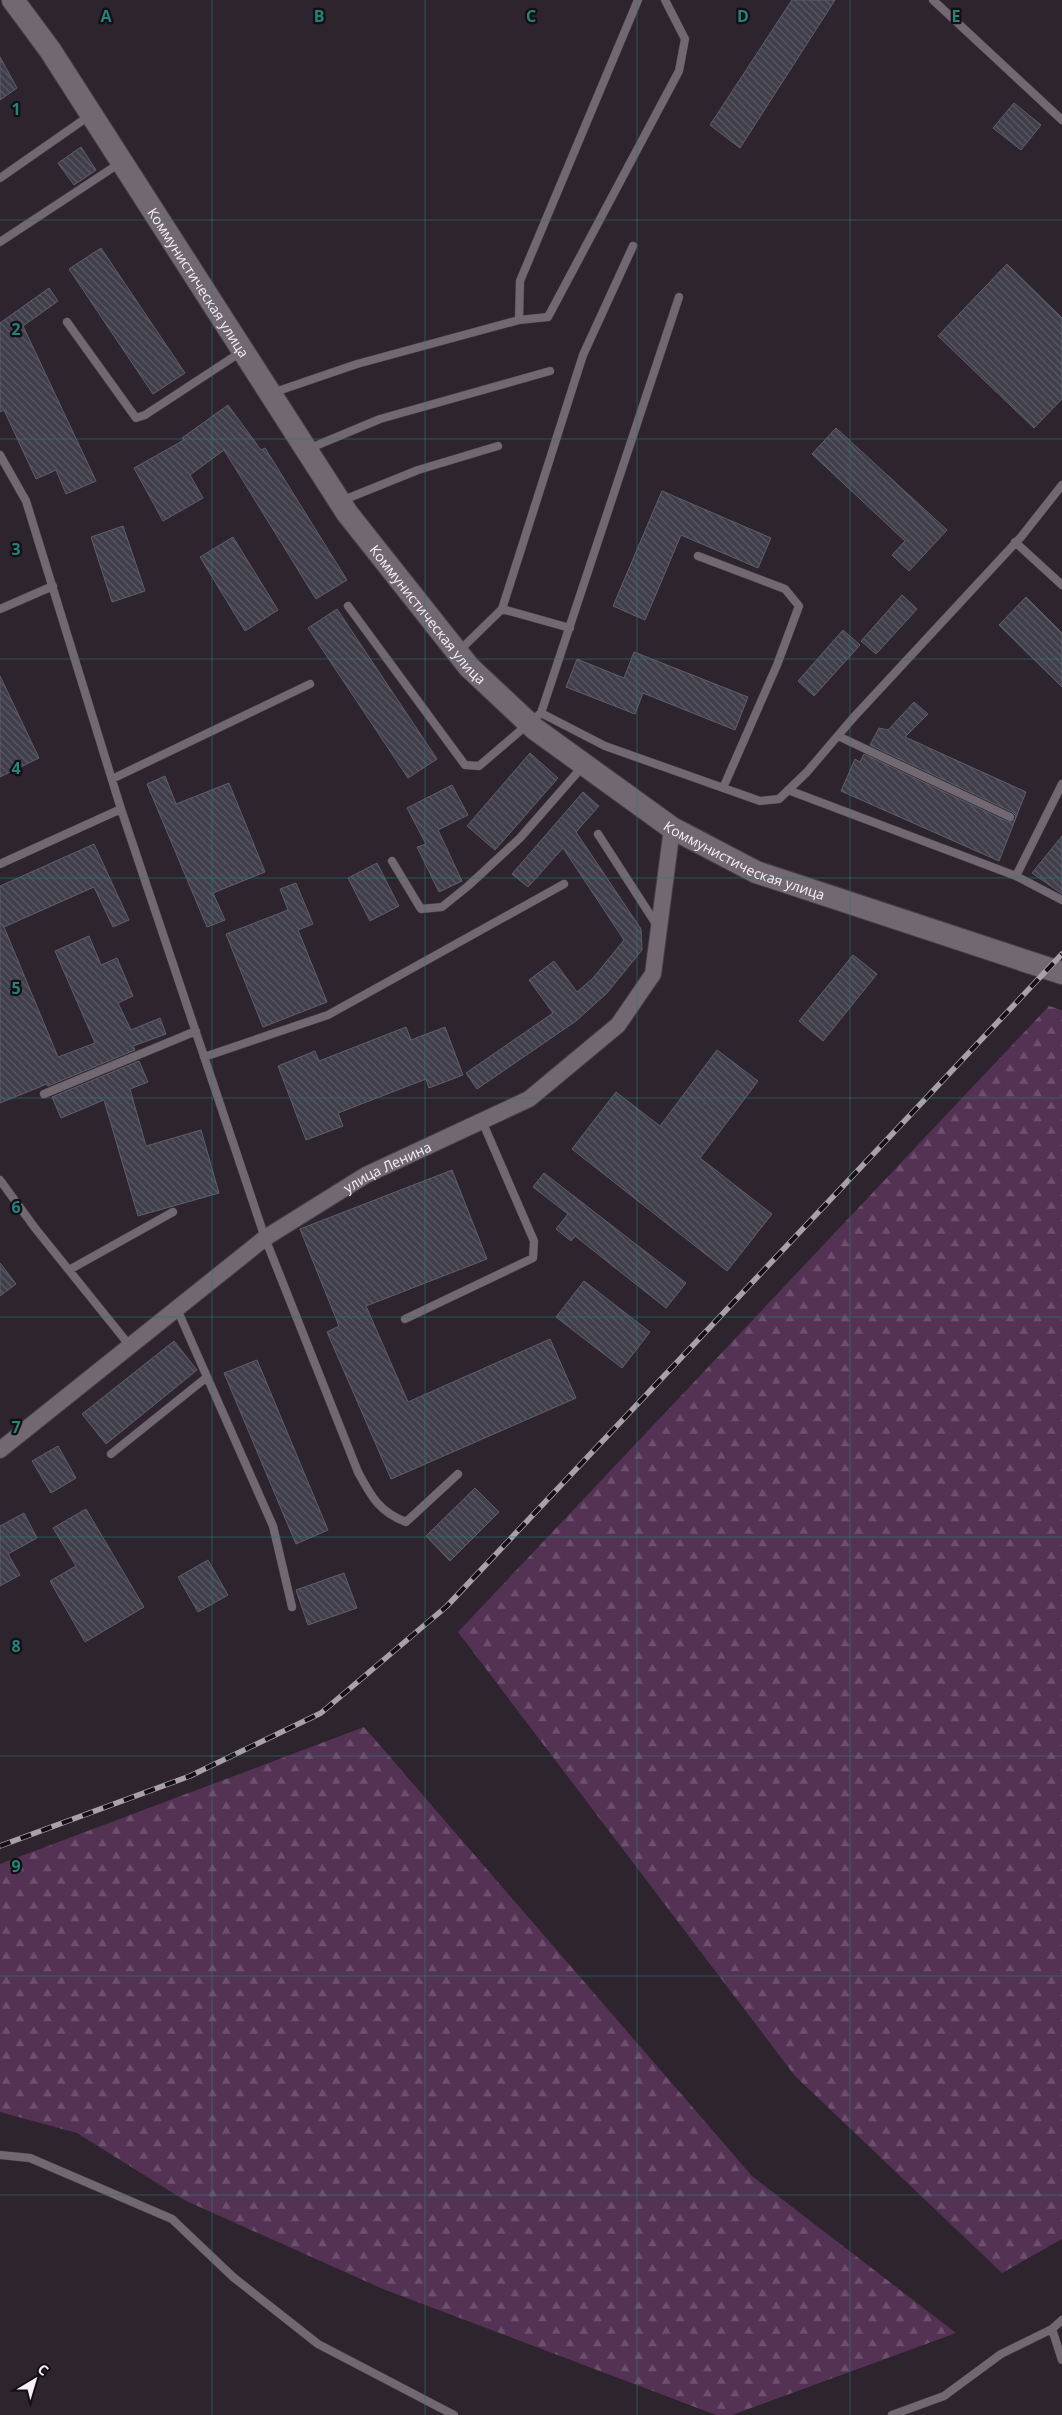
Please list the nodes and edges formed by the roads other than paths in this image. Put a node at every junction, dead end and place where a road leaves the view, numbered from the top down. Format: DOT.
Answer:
graph roads {
  1 [pos="13,0"];
  2 [pos="638,0"];
  3 [pos="665,0"];
  4 [pos="932,0"];
  5 [pos="91,114"];
  6 [pos="1062,120"];
  7 [pos="122,162"];
  8 [pos="0,178"];
  9 [pos="0,242"];
  10 [pos="633,246"];
  11 [pos="679,297"];
  12 [pos="519,320"];
  13 [pos="68,322"];
  14 [pos="242,350"];
  15 [pos="550,371"];
  16 [pos="270,394"];
  17 [pos="498,446"];
  18 [pos="306,450"];
  19 [pos="0,455"];
  20 [pos="1061,488"];
  21 [pos="339,501"];
  22 [pos="1015,542"];
  23 [pos="698,556"];
  24 [pos="1062,585"];
  25 [pos="53,586"];
  26 [pos="348,606"];
  27 [pos="0,609"];
  28 [pos="502,609"];
  29 [pos="570,628"];
  30 [pos="458,652"];
  31 [pos="310,684"];
  32 [pos="535,717"];
  33 [pos="838,736"];
  34 [pos="584,764"];
  35 [pos="112,779"];
  36 [pos="1062,784"];
  37 [pos="723,788"];
  38 [pos="788,790"];
  39 [pos="121,809"];
  40 [pos="1010,817"];
  41 [pos="672,828"];
  42 [pos="598,834"];
  43 [pos="392,861"];
  44 [pos="0,864"];
  45 [pos="1016,876"];
  46 [pos="564,884"];
  47 [pos="1062,900"];
  48 [pos="659,928"];
  49 [pos="1062,972"];
  50 [pos="196,1031"];
  51 [pos="204,1058"];
  52 [pos="44,1094"];
  53 [pos="482,1121"];
  54 [pos="0,1180"];
  55 [pos="173,1212"];
  56 [pos="265,1238"];
  57 [pos="69,1270"];
  58 [pos="177,1309"];
  59 [pos="405,1319"];
  60 [pos="130,1346"];
  61 [pos="207,1377"];
  62 [pos="0,1450"];
  63 [pos="111,1454"];
  64 [pos="458,1474"];
  65 [pos="292,1607"];
  66 [pos="0,2155"];
  67 [pos="1062,2320"];
  68 [pos="1052,2329"];
  69 [pos="1062,2360"];
  70 [pos="454,2415"];
  71 [pos="892,2415"];
  1 -- 5 [label="main road, Коммунистическая улица"];
  2 -- 12 [label="lane"];
  3 -- 12 [label="lane"];
  4 -- 6 [label="lane"];
  5 -- 7 [label="main road, Коммунистическая улица"];
  5 -- 8 [label="lane"];
  7 -- 9 [label="lane"];
  7 -- 14 [label="main road, Коммунистическая улица"];
  10 -- 28 [label="lane"];
  11 -- 29 [label="lane"];
  12 -- 16 [label="lane"];
  13 -- 14 [label="lane"];
  14 -- 16 [label="main road, Коммунистическая улица"];
  15 -- 18 [label="lane"];
  16 -- 18 [label="main road, Коммунистическая улица"];
  17 -- 21 [label="lane"];
  18 -- 21 [label="main road, Коммунистическая улица"];
  19 -- 25 [label="lane"];
  20 -- 22 [label="lane"];
  21 -- 30 [label="main road, Коммунистическая улица"];
  22 -- 24 [label="lane"];
  22 -- 33 [label="lane"];
  23 -- 37 [label="lane"];
  25 -- 27 [label="lane"];
  25 -- 35 [label="lane"];
  26 -- 32 [label="lane"];
  28 -- 29 [label="lane"];
  28 -- 30 [label="lane"];
  29 -- 32 [label="lane"];
  30 -- 32 [label="main road, Коммунистическая улица"];
  31 -- 35 [label="lane"];
  32 -- 34 [label="main road, Коммунистическая улица"];
  32 -- 37 [label="lane"];
  33 -- 38 [label="lane"];
  33 -- 40 [label="lane"];
  34 -- 41 [label="main road, Коммунистическая улица"];
  34 -- 43 [label="lane"];
  35 -- 39 [label="lane"];
  36 -- 45 [label="lane"];
  37 -- 38 [label="lane"];
  38 -- 45 [label="lane"];
  39 -- 44 [label="lane"];
  39 -- 50 [label="lane"];
  41 -- 48 [label="street, улица Ленина"];
  41 -- 49 [label="main road, Коммунистическая улица"];
  42 -- 48 [label="lane"];
  45 -- 47 [label="lane"];
  46 -- 51 [label="lane"];
  48 -- 53 [label="street, улица Ленина"];
  50 -- 51 [label="lane"];
  50 -- 52 [label="lane"];
  51 -- 56 [label="lane"];
  53 -- 56 [label="street, улица Ленина"];
  53 -- 59 [label="lane"];
  54 -- 57 [label="lane"];
  55 -- 57 [label="lane"];
  56 -- 58 [label="street, улица Ленина"];
  56 -- 64 [label="lane"];
  57 -- 60 [label="lane"];
  58 -- 60 [label="street, улица Ленина"];
  58 -- 61 [label="lane"];
  60 -- 62 [label="street, улица Ленина"];
  61 -- 63 [label="lane"];
  61 -- 65 [label="lane"];
  66 -- 70 [label="lane"];
  67 -- 68 [label="lane"];
  68 -- 69 [label="lane"];
  68 -- 71 [label="lane"];
}
